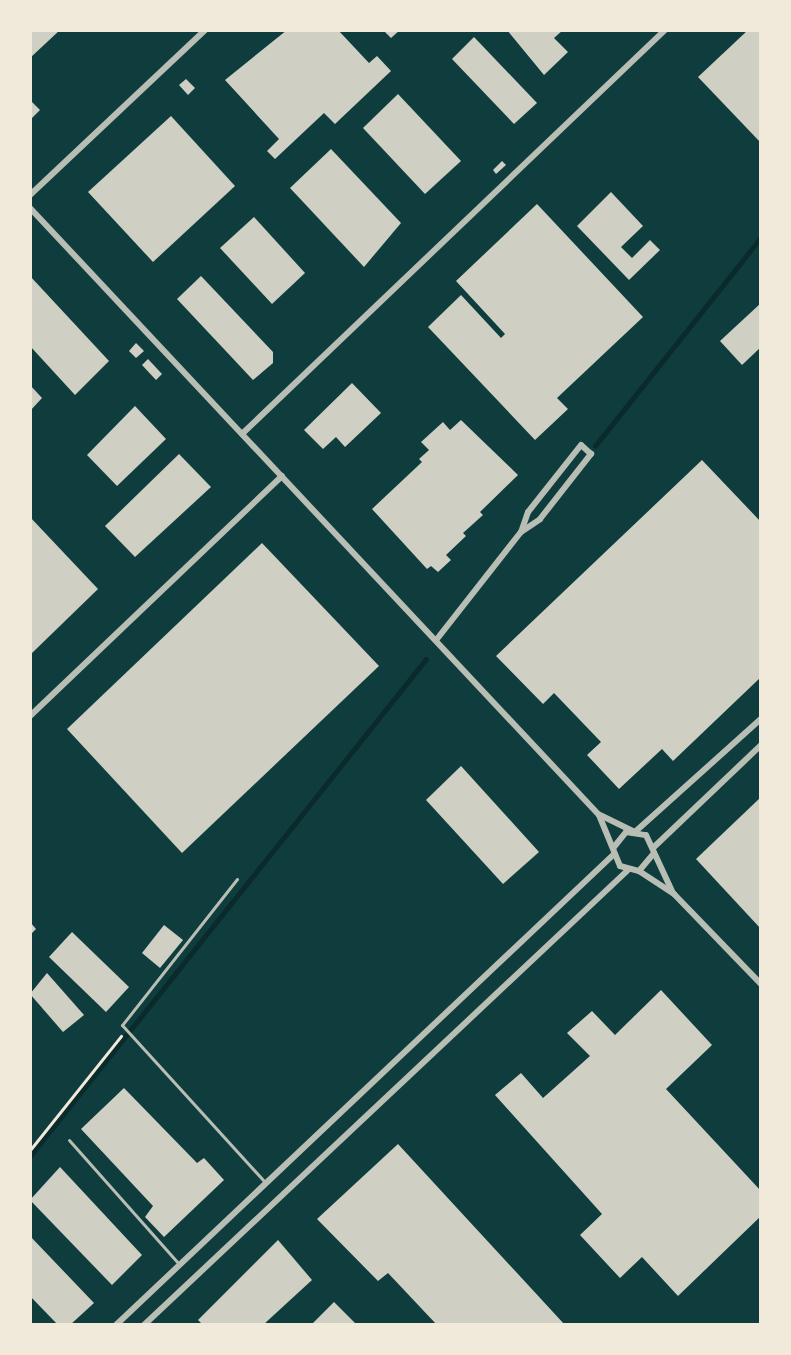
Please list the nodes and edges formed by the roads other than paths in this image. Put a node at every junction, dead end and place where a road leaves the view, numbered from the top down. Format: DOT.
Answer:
graph roads {
  1 [pos="205,30"];
  2 [pos="665,30"];
  3 [pos="30,195"];
  4 [pos="30,208"];
  5 [pos="243,433"];
  6 [pos="282,476"];
  7 [pos="521,532"];
  8 [pos="437,639"];
  9 [pos="30,716"];
  10 [pos="761,719"];
  11 [pos="761,744"];
  12 [pos="599,815"];
  13 [pos="635,831"];
  14 [pos="654,850"];
  15 [pos="614,851"];
  16 [pos="627,871"];
  17 [pos="639,871"];
  18 [pos="237,879"];
  19 [pos="674,894"];
  20 [pos="761,984"];
  21 [pos="69,1140"];
  22 [pos="266,1184"];
  23 [pos="180,1266"];
  24 [pos="150,1319"];
  25 [pos="116,1325"];
  26 [pos="144,1325"];
  27 [pos="156,1325"];
  1 -- 3 [label="street"];
  2 -- 5 [label="street"];
  4 -- 5 [label="street"];
  5 -- 6 [label="street"];
  6 -- 8 [label="street"];
  6 -- 9 [label="street"];
  7 -- 7 [label="street"];
  7 -- 8 [label="street"];
  8 -- 12 [label="street"];
  10 -- 13 [label="street"];
  11 -- 14 [label="street"];
  12 -- 13 [label="street"];
  12 -- 15 [label="street"];
  13 -- 14 [label="street"];
  13 -- 15 [label="street"];
  14 -- 17 [label="street"];
  14 -- 19 [label="street"];
  15 -- 16 [label="street"];
  15 -- 22 [label="street"];
  16 -- 17 [label="street"];
  16 -- 24 [label="street"];
  17 -- 19 [label="street"];
  18 -- 22 [label="lane"];
  19 -- 20 [label="street"];
  21 -- 23 [label="lane"];
  22 -- 23 [label="street"];
  23 -- 25 [label="street"];
  24 -- 26 [label="street"];
  24 -- 27 [label="street"];
}
